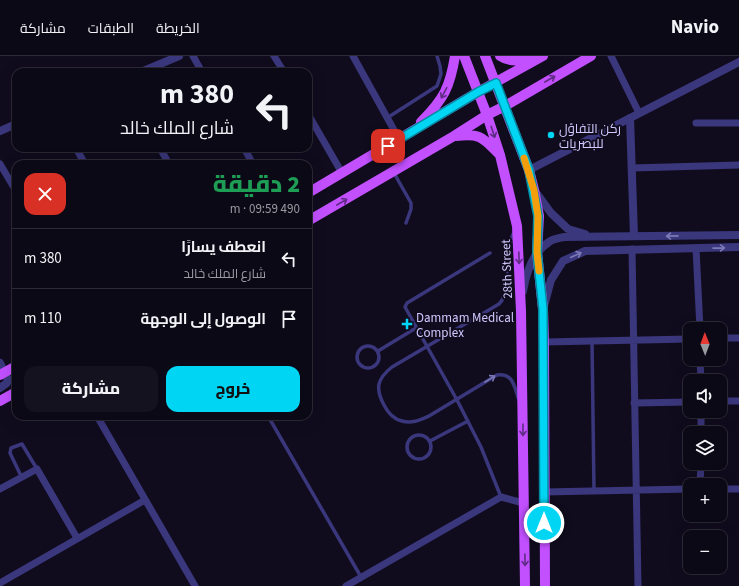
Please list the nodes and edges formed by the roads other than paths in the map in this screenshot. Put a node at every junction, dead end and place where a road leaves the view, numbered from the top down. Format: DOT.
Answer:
graph roads {
  1 [pos="179,56"];
  2 [pos="193,56"];
  3 [pos="274,56"];
  4 [pos="353,56"];
  5 [pos="437,56"];
  6 [pos="455,56"];
  7 [pos="464,56"];
  8 [pos="485,56"];
  9 [pos="500,56"];
  10 [pos="542,56"];
  11 [pos="590,56"];
  12 [pos="611,56"];
  13 [pos="739,62"];
  14 [pos="150,68"];
  15 [pos="200,68"];
  16 [pos="282,68"];
  17 [pos="496,83"];
  18 [pos="478,92"];
  19 [pos="527,93"];
  20 [pos="505,106"];
  21 [pos="639,113"];
  22 [pos="487,115"];
  23 [pos="387,118"];
  24 [pos="630,118"];
  25 [pos="312,121"];
  26 [pos="696,123"];
  27 [pos="739,123"];
  28 [pos="12,126"];
  29 [pos="0,131"];
  30 [pos="411,132"];
  31 [pos="514,132"];
  32 [pos="454,136"];
  33 [pos="399,139"];
  34 [pos="500,155"];
  35 [pos="0,164"];
  36 [pos="739,165"];
  37 [pos="632,168"];
  38 [pos="529,170"];
  39 [pos="394,172"];
  40 [pos="342,173"];
  41 [pos="12,184"];
  42 [pos="534,190"];
  43 [pos="312,191"];
  44 [pos="312,220"];
  45 [pos="406,223"];
  46 [pos="517,226"];
  47 [pos="739,235"];
  48 [pos="634,236"];
  49 [pos="594,237"];
  50 [pos="739,247"];
  51 [pos="696,248"];
  52 [pos="632,249"];
  53 [pos="537,252"];
  54 [pos="490,253"];
  55 [pos="543,309"];
  56 [pos="521,312"];
  57 [pos="700,322"];
  58 [pos="416,328"];
  59 [pos="727,338"];
  60 [pos="739,338"];
  61 [pos="683,339"];
  62 [pos="633,340"];
  63 [pos="592,341"];
  64 [pos="544,342"];
  65 [pos="428,347"];
  66 [pos="378,350"];
  67 [pos="0,363"];
  68 [pos="12,368"];
  69 [pos="2,374"];
  70 [pos="0,388"];
  71 [pos="12,394"];
  72 [pos="457,400"];
  73 [pos="0,401"];
  74 [pos="727,401"];
  75 [pos="739,401"];
  76 [pos="683,402"];
  77 [pos="634,403"];
  78 [pos="523,412"];
  79 [pos="99,420"];
  80 [pos="270,420"];
  81 [pos="468,421"];
  82 [pos="430,441"];
  83 [pos="37,469"];
  84 [pos="22,478"];
  85 [pos="739,488"];
  86 [pos="683,489"];
  87 [pos="727,489"];
  88 [pos="0,490"];
  89 [pos="636,490"];
  90 [pos="594,491"];
  91 [pos="544,492"];
  92 [pos="501,497"];
  93 [pos="145,500"];
  94 [pos="523,503"];
  95 [pos="77,538"];
  96 [pos="362,577"];
  97 [pos="0,583"];
  98 [pos="195,586"];
  99 [pos="346,586"];
  100 [pos="525,586"];
  101 [pos="545,586"];
  102 [pos="638,586"];
  1 -- 14 [label="street"];
  2 -- 15 [label="street"];
  3 -- 16 [label="street"];
  4 -- 23 [label="street"];
  5 -- 23 [label="lane"];
  6 -- 30 [label="main road, one-way"];
  7 -- 18 [label="main road, 28th Street"];
  8 -- 17 [label="main road"];
  9 -- 10 [label="main road"];
  10 -- 17 [label="main road"];
  19 -- 11 [label="main road, one-way"];
  12 -- 21 [label="street"];
  13 -- 21 [label="street"];
  17 -- 18 [label="main road"];
  17 -- 20 [label="main road"];
  18 -- 22 [label="main road, 28th Street"];
  18 -- 30 [label="main road"];
  19 -- 20 [label="main road"];
  19 -- 31 [label="main road"];
  20 -- 22 [label="main road"];
  20 -- 31 [label="main road"];
  21 -- 24 [label="street"];
  22 -- 32 [label="main road"];
  22 -- 34 [label="main road, 28th Street, one-way"];
  23 -- 33 [label="street"];
  24 -- 37 [label="street"];
  24 -- 38 [label="street"];
  25 -- 40 [label="street"];
  26 -- 27 [label="street"];
  28 -- 29 [label="street"];
  30 -- 33 [label="main road"];
  31 -- 38 [label="main road"];
  32 -- 34 [label="main road"];
  32 -- 39 [label="main road"];
  33 -- 40 [label="main road"];
  34 -- 46 [label="main road, 28th Street"];
  35 -- 41 [label="street"];
  36 -- 37 [label="street"];
  37 -- 48 [label="street"];
  38 -- 42 [label="main road"];
  44 -- 39 [label="main road, one-way"];
  39 -- 45 [label="lane"];
  40 -- 43 [label="main road"];
  42 -- 49 [label="street"];
  42 -- 53 [label="main road"];
  46 -- 56 [label="main road, 28th Street, one-way"];
  46 -- 65 [label="lane"];
  47 -- 48 [label="street, one-way"];
  48 -- 49 [label="street"];
  49 -- 53 [label="street"];
  51 -- 50 [label="street, one-way"];
  51 -- 52 [label="street"];
  51 -- 57 [label="street"];
  55 -- 52 [label="street, one-way"];
  52 -- 62 [label="street"];
  53 -- 55 [label="main road"];
  53 -- 56 [label="street"];
  54 -- 58 [label="lane"];
  55 -- 64 [label="main road"];
  56 -- 78 [label="main road, 28th Street"];
  58 -- 65 [label="lane"];
  58 -- 66 [label="lane"];
  59 -- 60 [label="street"];
  61 -- 62 [label="street"];
  62 -- 63 [label="street"];
  62 -- 77 [label="street"];
  63 -- 64 [label="street"];
  63 -- 90 [label="lane"];
  64 -- 91 [label="main road"];
  65 -- 72 [label="lane"];
  65 -- 72 [label="lane"];
  66 -- 66 [label="lane"];
  67 -- 69 [label="street"];
  68 -- 69 [label="main road"];
  69 -- 70 [label="street"];
  71 -- 73 [label="main road"];
  72 -- 78 [label="lane, one-way"];
  72 -- 81 [label="lane"];
  74 -- 75 [label="street"];
  76 -- 77 [label="street"];
  77 -- 89 [label="street"];
  78 -- 94 [label="main road, 28th Street, one-way"];
  79 -- 93 [label="street"];
  80 -- 96 [label="lane"];
  81 -- 82 [label="lane"];
  81 -- 92 [label="lane"];
  82 -- 82 [label="lane"];
  83 -- 84 [label="street"];
  83 -- 84 [label="lane"];
  83 -- 95 [label="street"];
  84 -- 88 [label="street"];
  85 -- 87 [label="street"];
  86 -- 89 [label="street"];
  89 -- 90 [label="street"];
  89 -- 102 [label="street"];
  90 -- 91 [label="street"];
  91 -- 101 [label="main road"];
  92 -- 94 [label="street"];
  92 -- 96 [label="street"];
  93 -- 95 [label="street"];
  93 -- 98 [label="street"];
  94 -- 100 [label="main road, 28th Street, one-way"];
  95 -- 97 [label="street"];
  96 -- 99 [label="street"];
}
